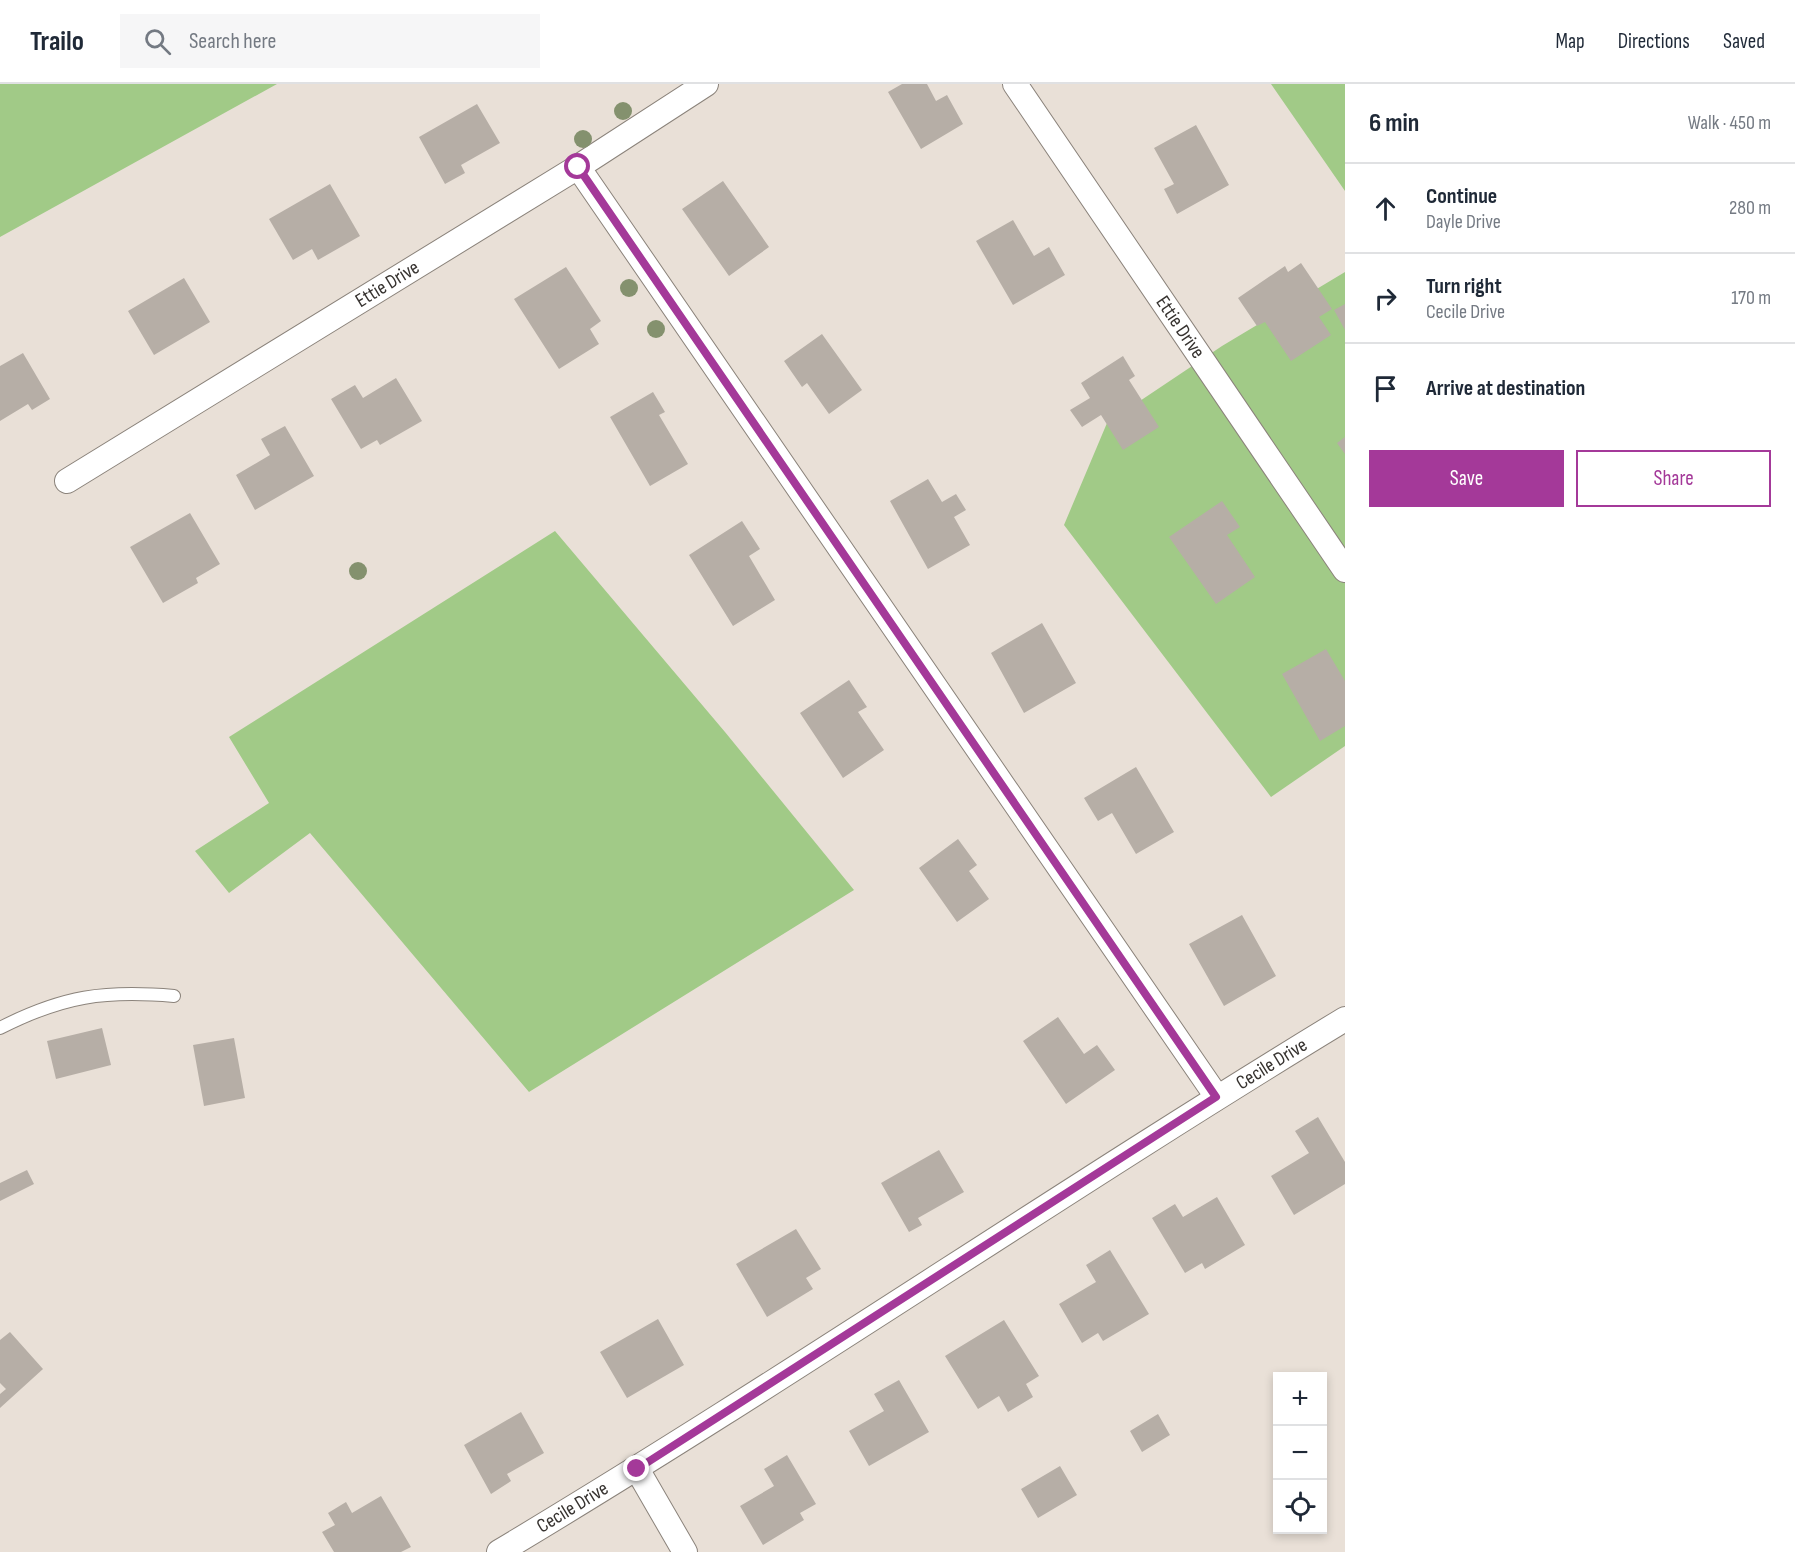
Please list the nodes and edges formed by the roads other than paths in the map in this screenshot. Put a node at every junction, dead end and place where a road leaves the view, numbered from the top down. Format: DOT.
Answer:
graph roads {
  1 [pos="706,84"];
  2 [pos="1015,84"];
  3 [pos="578,167"];
  4 [pos="67,481"];
  5 [pos="1345,570"];
  6 [pos="174,996"];
  7 [pos="1345,1019"];
  8 [pos="0,1028"];
  9 [pos="1216,1097"];
  10 [pos="637,1469"];
  11 [pos="499,1552"];
  12 [pos="685,1552"];
  1 -- 3 [label="street, Ettie Drive"];
  2 -- 5 [label="street, Ettie Drive"];
  3 -- 4 [label="street, Ettie Drive"];
  3 -- 9 [label="street"];
  6 -- 8 [label="lane"];
  7 -- 9 [label="street, Cecile Drive"];
  9 -- 10 [label="street, Cecile Drive"];
  10 -- 11 [label="street, Cecile Drive"];
  10 -- 12 [label="street"];
}
